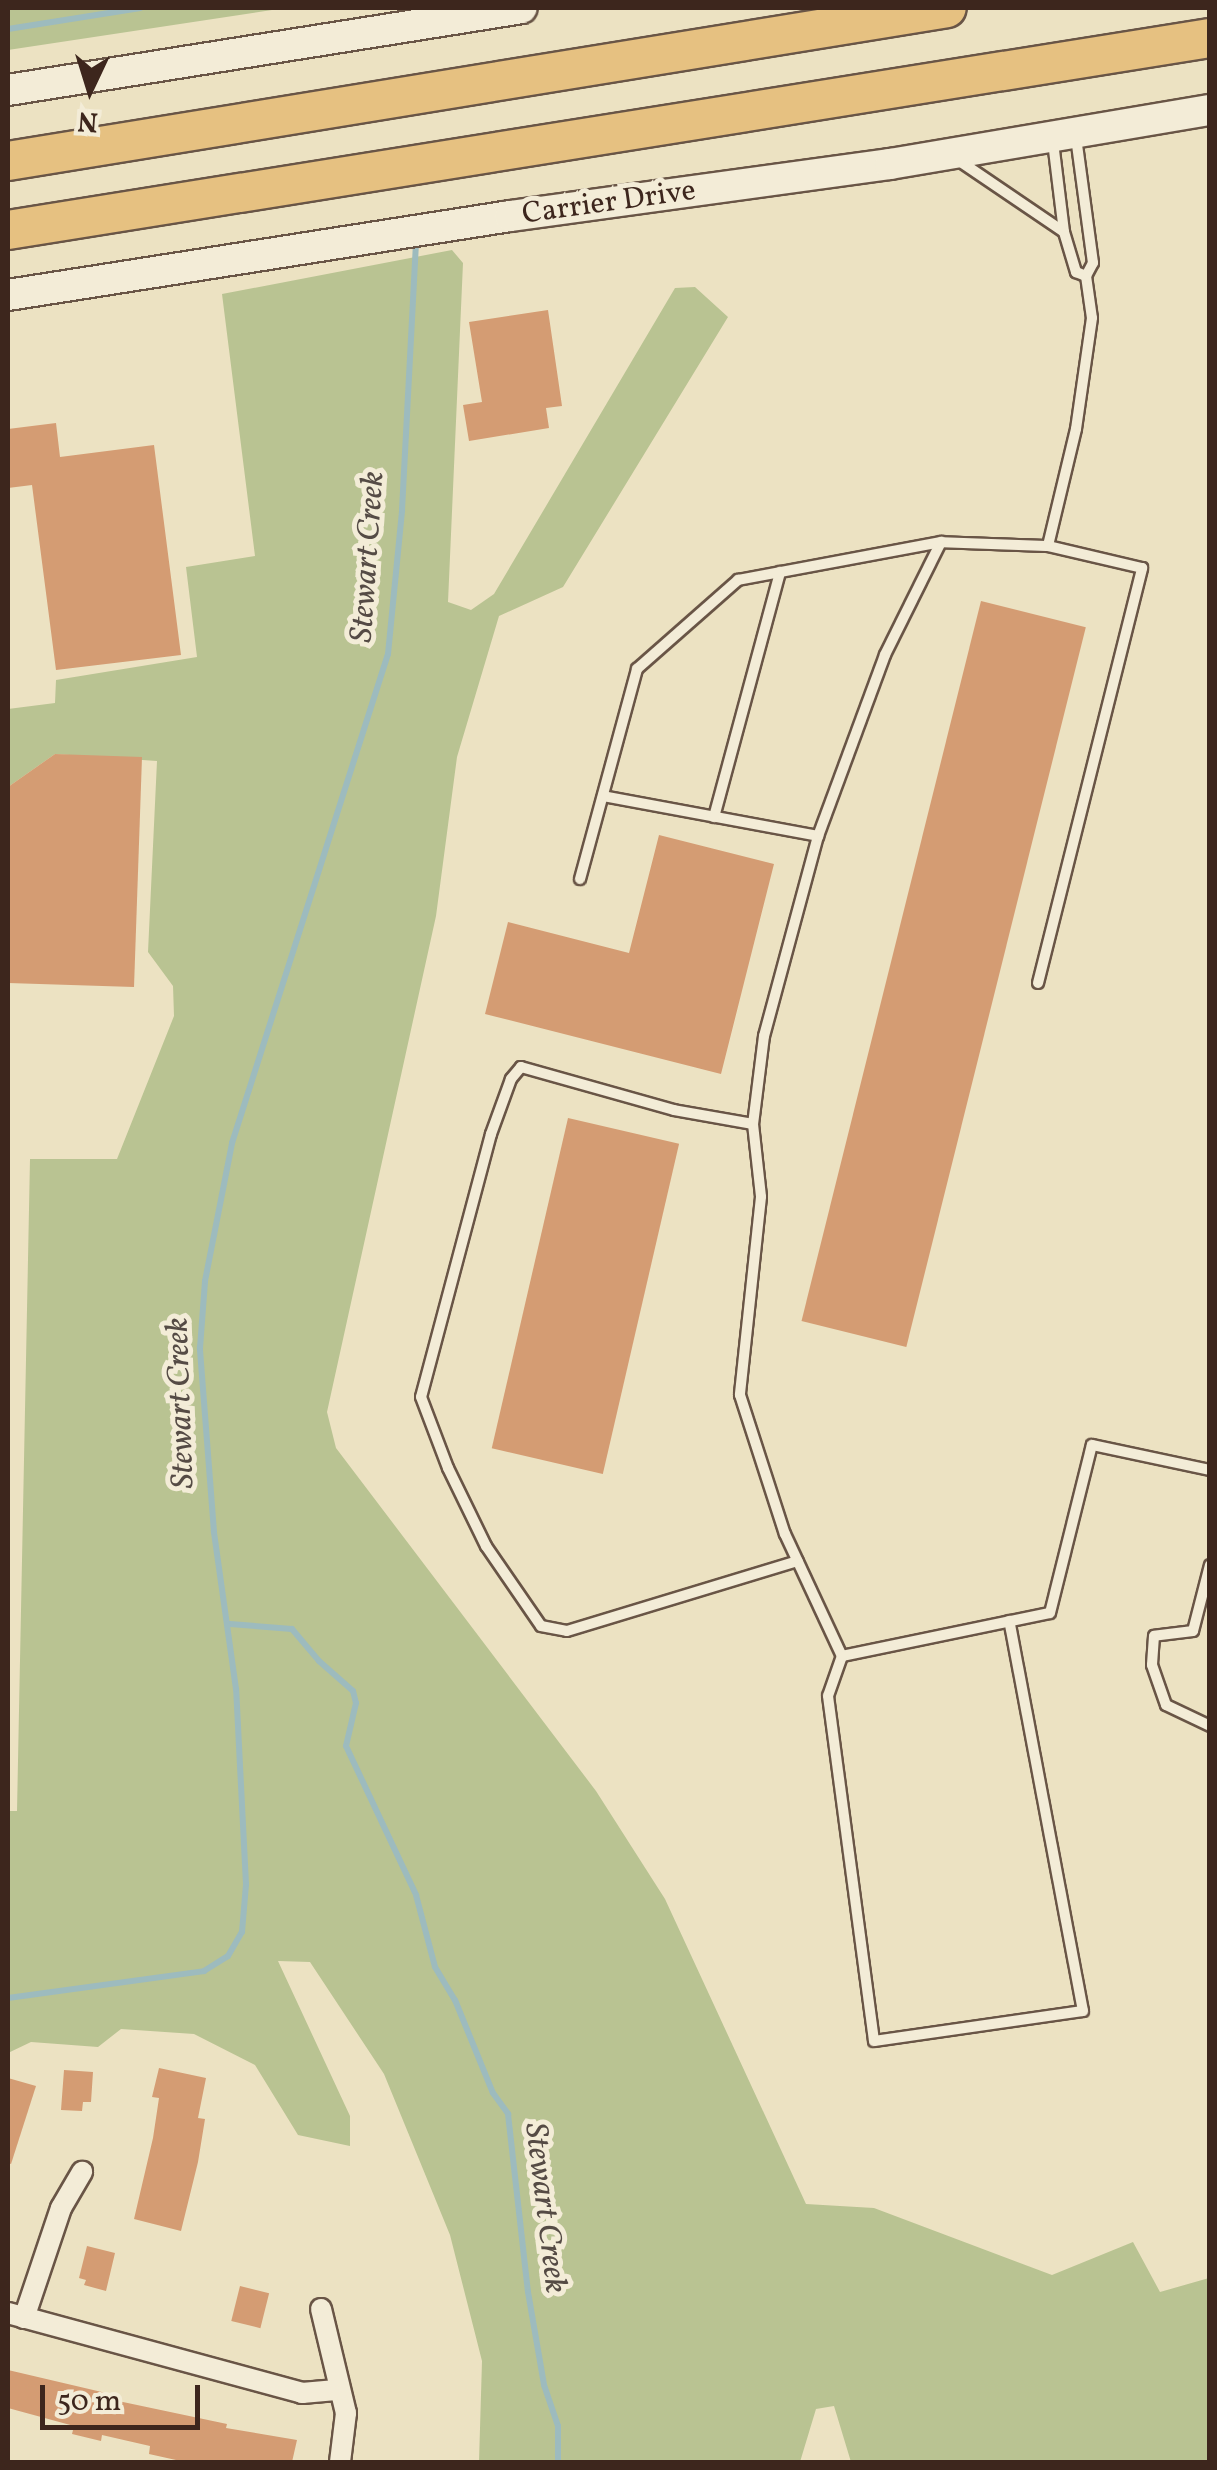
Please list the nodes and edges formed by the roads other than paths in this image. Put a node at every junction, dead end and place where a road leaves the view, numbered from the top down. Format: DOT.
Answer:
graph roads {
  1 [pos="522,8"];
  2 [pos="947,8"];
  3 [pos="1210,38"];
  4 [pos="8,90"];
  5 [pos="1210,110"];
  6 [pos="1064,134"];
  7 [pos="949,154"];
  8 [pos="8,161"];
  9 [pos="8,230"];
  10 [pos="1064,232"];
  11 [pos="1086,276"];
  12 [pos="8,295"];
  13 [pos="941,542"];
  14 [pos="1048,546"];
  15 [pos="780,572"];
  16 [pos="603,796"];
  17 [pos="714,817"];
  18 [pos="818,836"];
  19 [pos="580,879"];
  20 [pos="1038,983"];
  21 [pos="753,1124"];
  22 [pos="1210,1470"];
  23 [pos="798,1561"];
  24 [pos="1210,1565"];
  25 [pos="1206,1601"];
  26 [pos="1009,1621"];
  27 [pos="842,1656"];
  28 [pos="1210,1726"];
  29 [pos="82,2172"];
  30 [pos="321,2309"];
  31 [pos="16,2316"];
  32 [pos="339,2390"];
  33 [pos="340,2462"];
  1 -- 4 [label="street"];
  2 -- 8 [label="highway"];
  3 -- 9 [label="highway"];
  5 -- 6 [label="street, Carrier Drive"];
  6 -- 7 [label="street, Carrier Drive"];
  6 -- 10 [label="lane"];
  6 -- 11 [label="lane"];
  7 -- 10 [label="lane"];
  7 -- 12 [label="street, Carrier Drive"];
  10 -- 11 [label="lane"];
  11 -- 14 [label="lane"];
  13 -- 14 [label="lane"];
  13 -- 15 [label="lane"];
  13 -- 18 [label="lane"];
  14 -- 20 [label="lane"];
  15 -- 16 [label="lane"];
  15 -- 17 [label="lane"];
  16 -- 17 [label="lane"];
  16 -- 19 [label="lane"];
  17 -- 18 [label="lane"];
  18 -- 21 [label="lane"];
  21 -- 23 [label="lane"];
  21 -- 23 [label="lane"];
  22 -- 26 [label="lane"];
  23 -- 27 [label="lane"];
  24 -- 25 [label="lane"];
  25 -- 28 [label="lane"];
  26 -- 27 [label="lane"];
  26 -- 27 [label="lane"];
  29 -- 31 [label="street"];
  30 -- 32 [label="street"];
  31 -- 32 [label="street"];
  32 -- 33 [label="street"];
}
